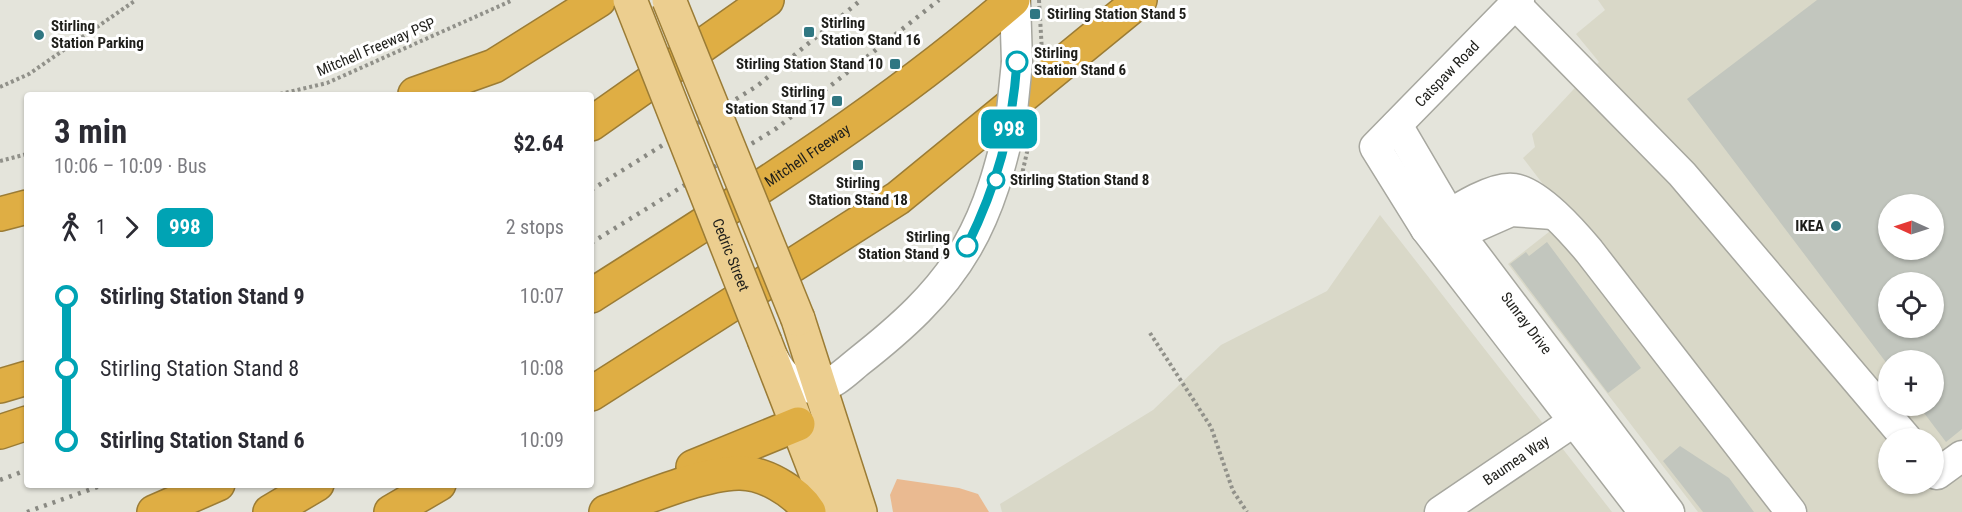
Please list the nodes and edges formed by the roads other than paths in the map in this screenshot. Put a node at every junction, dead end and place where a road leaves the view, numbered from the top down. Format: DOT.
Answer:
graph roads {
  1 [pos="598,0"];
  2 [pos="630,0"];
  3 [pos="669,0"];
  4 [pos="767,0"];
  5 [pos="1014,0"];
  6 [pos="1140,0"];
  7 [pos="1517,2"];
  8 [pos="420,92"];
  9 [pos="594,122"];
  10 [pos="1397,125"];
  11 [pos="1375,147"];
  12 [pos="24,208"];
  13 [pos="0,214"];
  14 [pos="1443,230"];
  15 [pos="594,294"];
  16 [pos="765,342"];
  17 [pos="24,379"];
  18 [pos="0,386"];
  19 [pos="594,392"];
  20 [pos="829,392"];
  21 [pos="1583,415"];
  22 [pos="24,424"];
  23 [pos="798,424"];
  24 [pos="1898,428"];
  25 [pos="0,432"];
  26 [pos="1962,456"];
  27 [pos="1944,469"];
  28 [pos="209,488"];
  29 [pos="310,488"];
  30 [pos="432,488"];
  31 [pos="620,507"];
  32 [pos="154,512"];
  33 [pos="270,512"];
  34 [pos="391,512"];
  35 [pos="809,512"];
  36 [pos="831,512"];
  37 [pos="860,512"];
  38 [pos="1440,512"];
  39 [pos="1644,512"];
  40 [pos="1669,512"];
  41 [pos="1791,512"];
  1 -- 8 [label="highway"];
  2 -- 16 [label="main road, Cedric Street, bridge"];
  3 -- 20 [label="main road, bridge"];
  4 -- 9 [label="highway"];
  5 -- 15 [label="highway, Mitchell Freeway"];
  5 -- 20 [label="street, bridge"];
  6 -- 19 [label="highway"];
  7 -- 10 [label="street, Catspaw Road"];
  7 -- 24 [label="street"];
  10 -- 11 [label="street, Catspaw Road"];
  10 -- 14 [label="street, Sunray Drive"];
  11 -- 14 [label="street, Sunray Drive"];
  12 -- 13 [label="highway"];
  14 -- 21 [label="street, Sunray Drive"];
  14 -- 41 [label="street"];
  16 -- 20 [label="street"];
  16 -- 23 [label="main road, Cedric Street"];
  17 -- 18 [label="highway"];
  20 -- 23 [label="street"];
  20 -- 37 [label="main road"];
  21 -- 38 [label="street, Baumea Way"];
  21 -- 39 [label="street, Sunray Drive"];
  21 -- 40 [label="street, Sunray Drive"];
  22 -- 25 [label="highway"];
  23 -- 31 [label="highway"];
  23 -- 36 [label="main road, Cedric Street"];
  26 -- 27 [label="street"];
  28 -- 32 [label="highway"];
  29 -- 33 [label="highway"];
  30 -- 34 [label="highway"];
  31 -- 35 [label="highway"];
}
